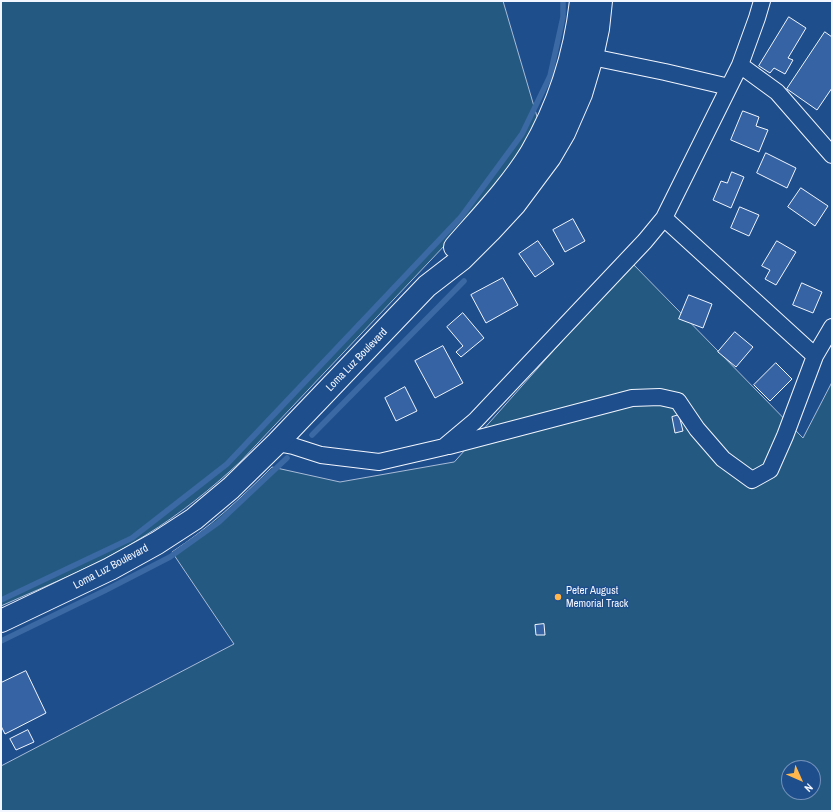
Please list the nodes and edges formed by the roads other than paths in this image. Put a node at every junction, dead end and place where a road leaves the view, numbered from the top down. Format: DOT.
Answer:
graph roads {
  1 [pos="581,1"];
  2 [pos="601,1"];
  3 [pos="762,1"];
  4 [pos="582,55"];
  5 [pos="740,65"];
  6 [pos="728,87"];
  7 [pos="832,155"];
  8 [pos="664,218"];
  9 [pos="832,327"];
  10 [pos="815,356"];
  11 [pos="277,443"];
  12 [pos="444,447"];
  13 [pos="1,621"];
  1 -- 4 [label="highway"];
  2 -- 4 [label="highway, Loma Luz Boulevard"];
  3 -- 5 [label="street"];
  4 -- 6 [label="street"];
  4 -- 11 [label="highway, Loma Luz Boulevard"];
  5 -- 6 [label="street"];
  5 -- 7 [label="street"];
  6 -- 8 [label="street"];
  8 -- 10 [label="street"];
  8 -- 12 [label="street"];
  9 -- 10 [label="street"];
  10 -- 12 [label="street"];
  11 -- 12 [label="street"];
  11 -- 13 [label="highway, Loma Luz Boulevard"];
}
